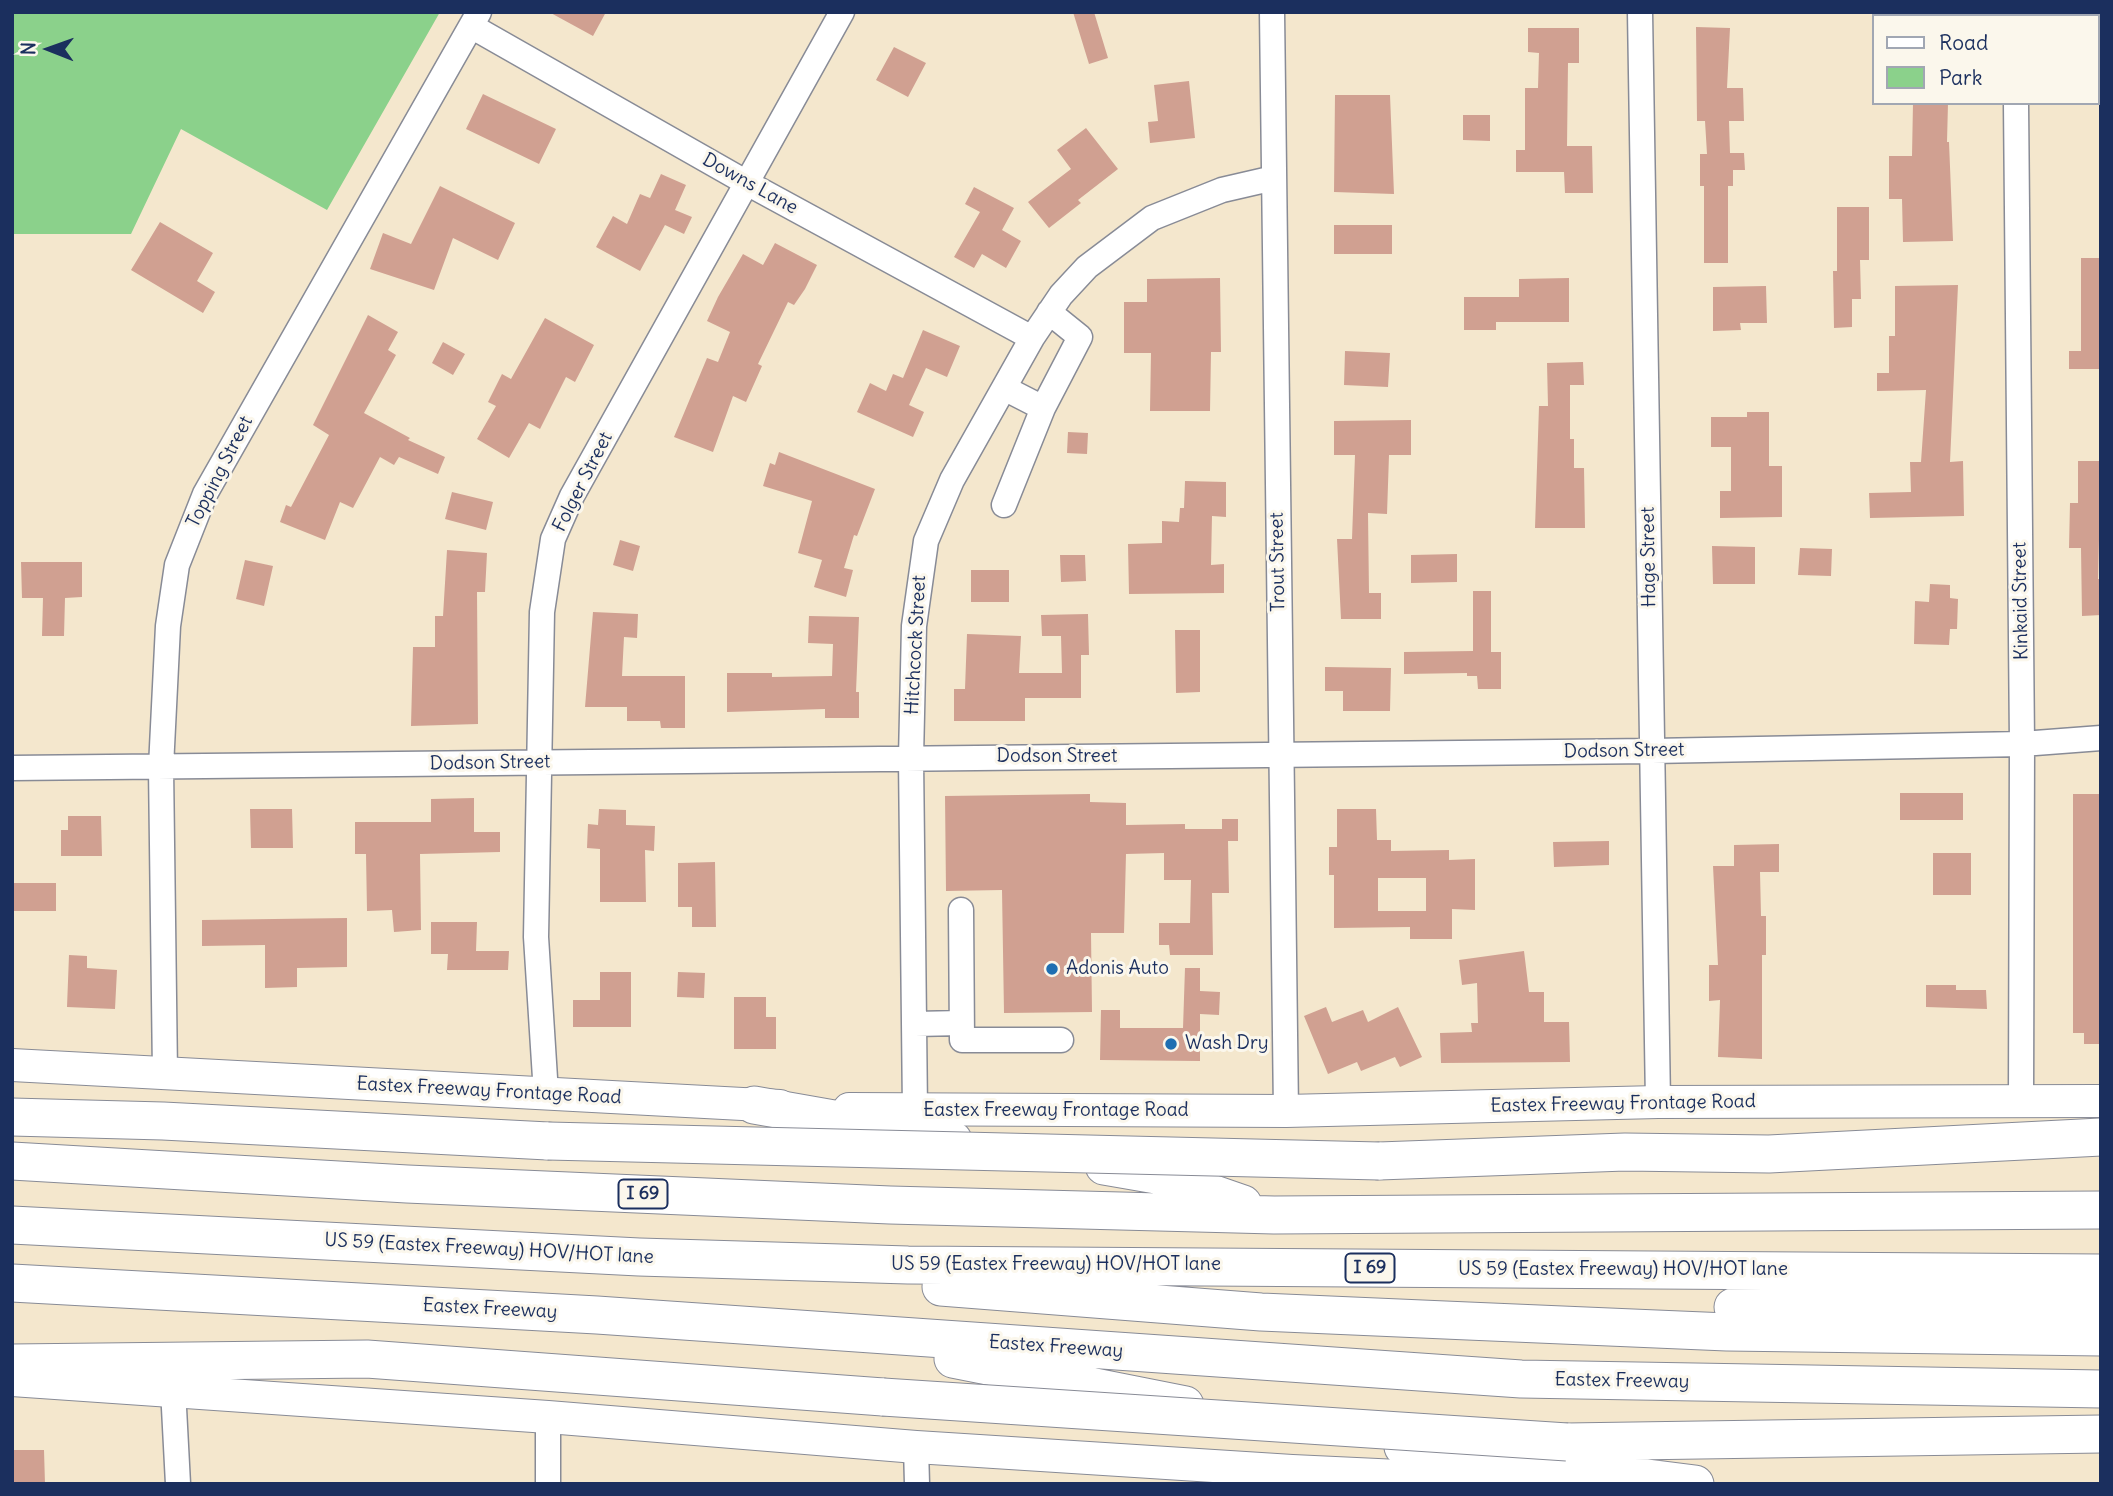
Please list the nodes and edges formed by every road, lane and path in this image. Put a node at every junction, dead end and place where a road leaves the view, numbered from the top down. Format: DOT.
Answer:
graph roads {
  1 [pos="842,12"];
  2 [pos="1272,12"];
  3 [pos="1640,12"];
  4 [pos="475,19"];
  5 [pos="2016,105"];
  6 [pos="1274,178"];
  7 [pos="747,183"];
  8 [pos="1049,312"];
  9 [pos="1032,338"];
  10 [pos="1004,388"];
  11 [pos="1043,408"];
  12 [pos="1004,505"];
  13 [pos="2101,738"];
  14 [pos="2022,744"];
  15 [pos="1652,751"];
  16 [pos="1280,756"];
  17 [pos="911,758"];
  18 [pos="539,762"];
  19 [pos="161,767"];
  20 [pos="12,768"];
  21 [pos="961,910"];
  22 [pos="961,1023"];
  23 [pos="915,1024"];
  24 [pos="1061,1040"];
  25 [pos="12,1065"];
  26 [pos="165,1074"];
  27 [pos="546,1094"];
  28 [pos="2021,1099"];
  29 [pos="2101,1101"];
  30 [pos="1658,1102"];
  31 [pos="754,1105"];
  32 [pos="915,1111"];
  33 [pos="1286,1111"];
  34 [pos="12,1117"];
  35 [pos="2101,1137"];
  36 [pos="12,1161"];
  37 [pos="2101,1210"];
  38 [pos="1274,1215"];
  39 [pos="12,1225"];
  40 [pos="639,1256"];
  41 [pos="908,1265"];
  42 [pos="2101,1273"];
  43 [pos="12,1283"];
  44 [pos="972,1289"];
  45 [pos="2101,1296"];
  46 [pos="1813,1300"];
  47 [pos="2101,1310"];
  48 [pos="798,1329"];
  49 [pos="2101,1337"];
  50 [pos="12,1363"];
  51 [pos="12,1380"];
  52 [pos="173,1389"];
  53 [pos="2101,1389"];
  54 [pos="548,1417"];
  55 [pos="2101,1434"];
  56 [pos="916,1447"];
  57 [pos="1292,1477"];
  58 [pos="177,1484"];
  59 [pos="548,1484"];
  60 [pos="917,1484"];
  61 [pos="1569,1484"];
  62 [pos="1695,1484"];
  1 -- 7 [label="street, Folger Street"];
  2 -- 6 [label="street, Trout Street"];
  3 -- 15 [label="street, Hage Street"];
  4 -- 7 [label="street, Downs Lane"];
  4 -- 19 [label="street, Topping Street"];
  5 -- 14 [label="street, Kinkaid Street"];
  6 -- 8 [label="street, Hitchcock Street"];
  6 -- 16 [label="street, Trout Street"];
  7 -- 9 [label="street, Downs Lane"];
  7 -- 18 [label="street, Folger Street"];
  8 -- 9 [label="street, Hitchcock Street"];
  8 -- 11 [label="street"];
  9 -- 10 [label="street, Hitchcock Street"];
  10 -- 11 [label="street"];
  10 -- 17 [label="street, Hitchcock Street"];
  11 -- 12 [label="street"];
  13 -- 14 [label="street, Dodson Street"];
  14 -- 15 [label="street, Dodson Street"];
  14 -- 28 [label="street, Kinkaid Street"];
  15 -- 16 [label="street, Dodson Street"];
  15 -- 30 [label="street, Hage Street"];
  16 -- 17 [label="street, Dodson Street"];
  16 -- 33 [label="street, Trout Street"];
  17 -- 18 [label="street, Dodson Street"];
  17 -- 23 [label="street, Hitchcock Street"];
  18 -- 19 [label="street, Dodson Street"];
  18 -- 27 [label="street, Folger Street"];
  19 -- 20 [label="street, Dodson Street"];
  19 -- 26 [label="street, Topping Street"];
  21 -- 22 [label="street"];
  22 -- 23 [label="street"];
  22 -- 24 [label="street"];
  23 -- 32 [label="street, Hitchcock Street"];
  25 -- 26 [label="main road, Eastex Freeway Frontage Road"];
  26 -- 27 [label="main road, Eastex Freeway Frontage Road"];
  27 -- 31 [label="main road, Eastex Freeway Frontage Road"];
  28 -- 29 [label="main road, Eastex Freeway Frontage Road"];
  28 -- 30 [label="main road, Eastex Freeway Frontage Road"];
  30 -- 33 [label="main road, Eastex Freeway Frontage Road"];
  31 -- 32 [label="main road, Eastex Freeway Frontage Road"];
  31 -- 38 [label="highway"];
  32 -- 33 [label="main road, Eastex Freeway Frontage Road"];
  34 -- 35 [label="highway, bridge"];
  36 -- 38 [label="highway, I 69"];
  37 -- 38 [label="highway, I 69"];
  39 -- 40 [label="highway, US 59 (Eastex Freeway) HOV/HOT lane"];
  40 -- 41 [label="highway, US 59 (Eastex Freeway) HOV/HOT lane / I 69"];
  40 -- 44 [label="highway"];
  41 -- 42 [label="highway, US 59 (Eastex Freeway) HOV/HOT lane / I 69"];
  41 -- 46 [label="highway"];
  43 -- 48 [label="highway, Eastex Freeway"];
  44 -- 46 [label="highway"];
  44 -- 49 [label="highway"];
  45 -- 46 [label="highway"];
  46 -- 47 [label="highway"];
  48 -- 53 [label="highway, Eastex Freeway"];
  48 -- 62 [label="highway"];
  50 -- 55 [label="highway, bridge"];
  51 -- 52 [label="main road"];
  52 -- 54 [label="main road"];
  52 -- 58 [label="street"];
  54 -- 56 [label="main road"];
  54 -- 59 [label="street"];
  56 -- 57 [label="main road"];
  56 -- 60 [label="street"];
  57 -- 61 [label="main road"];
}
